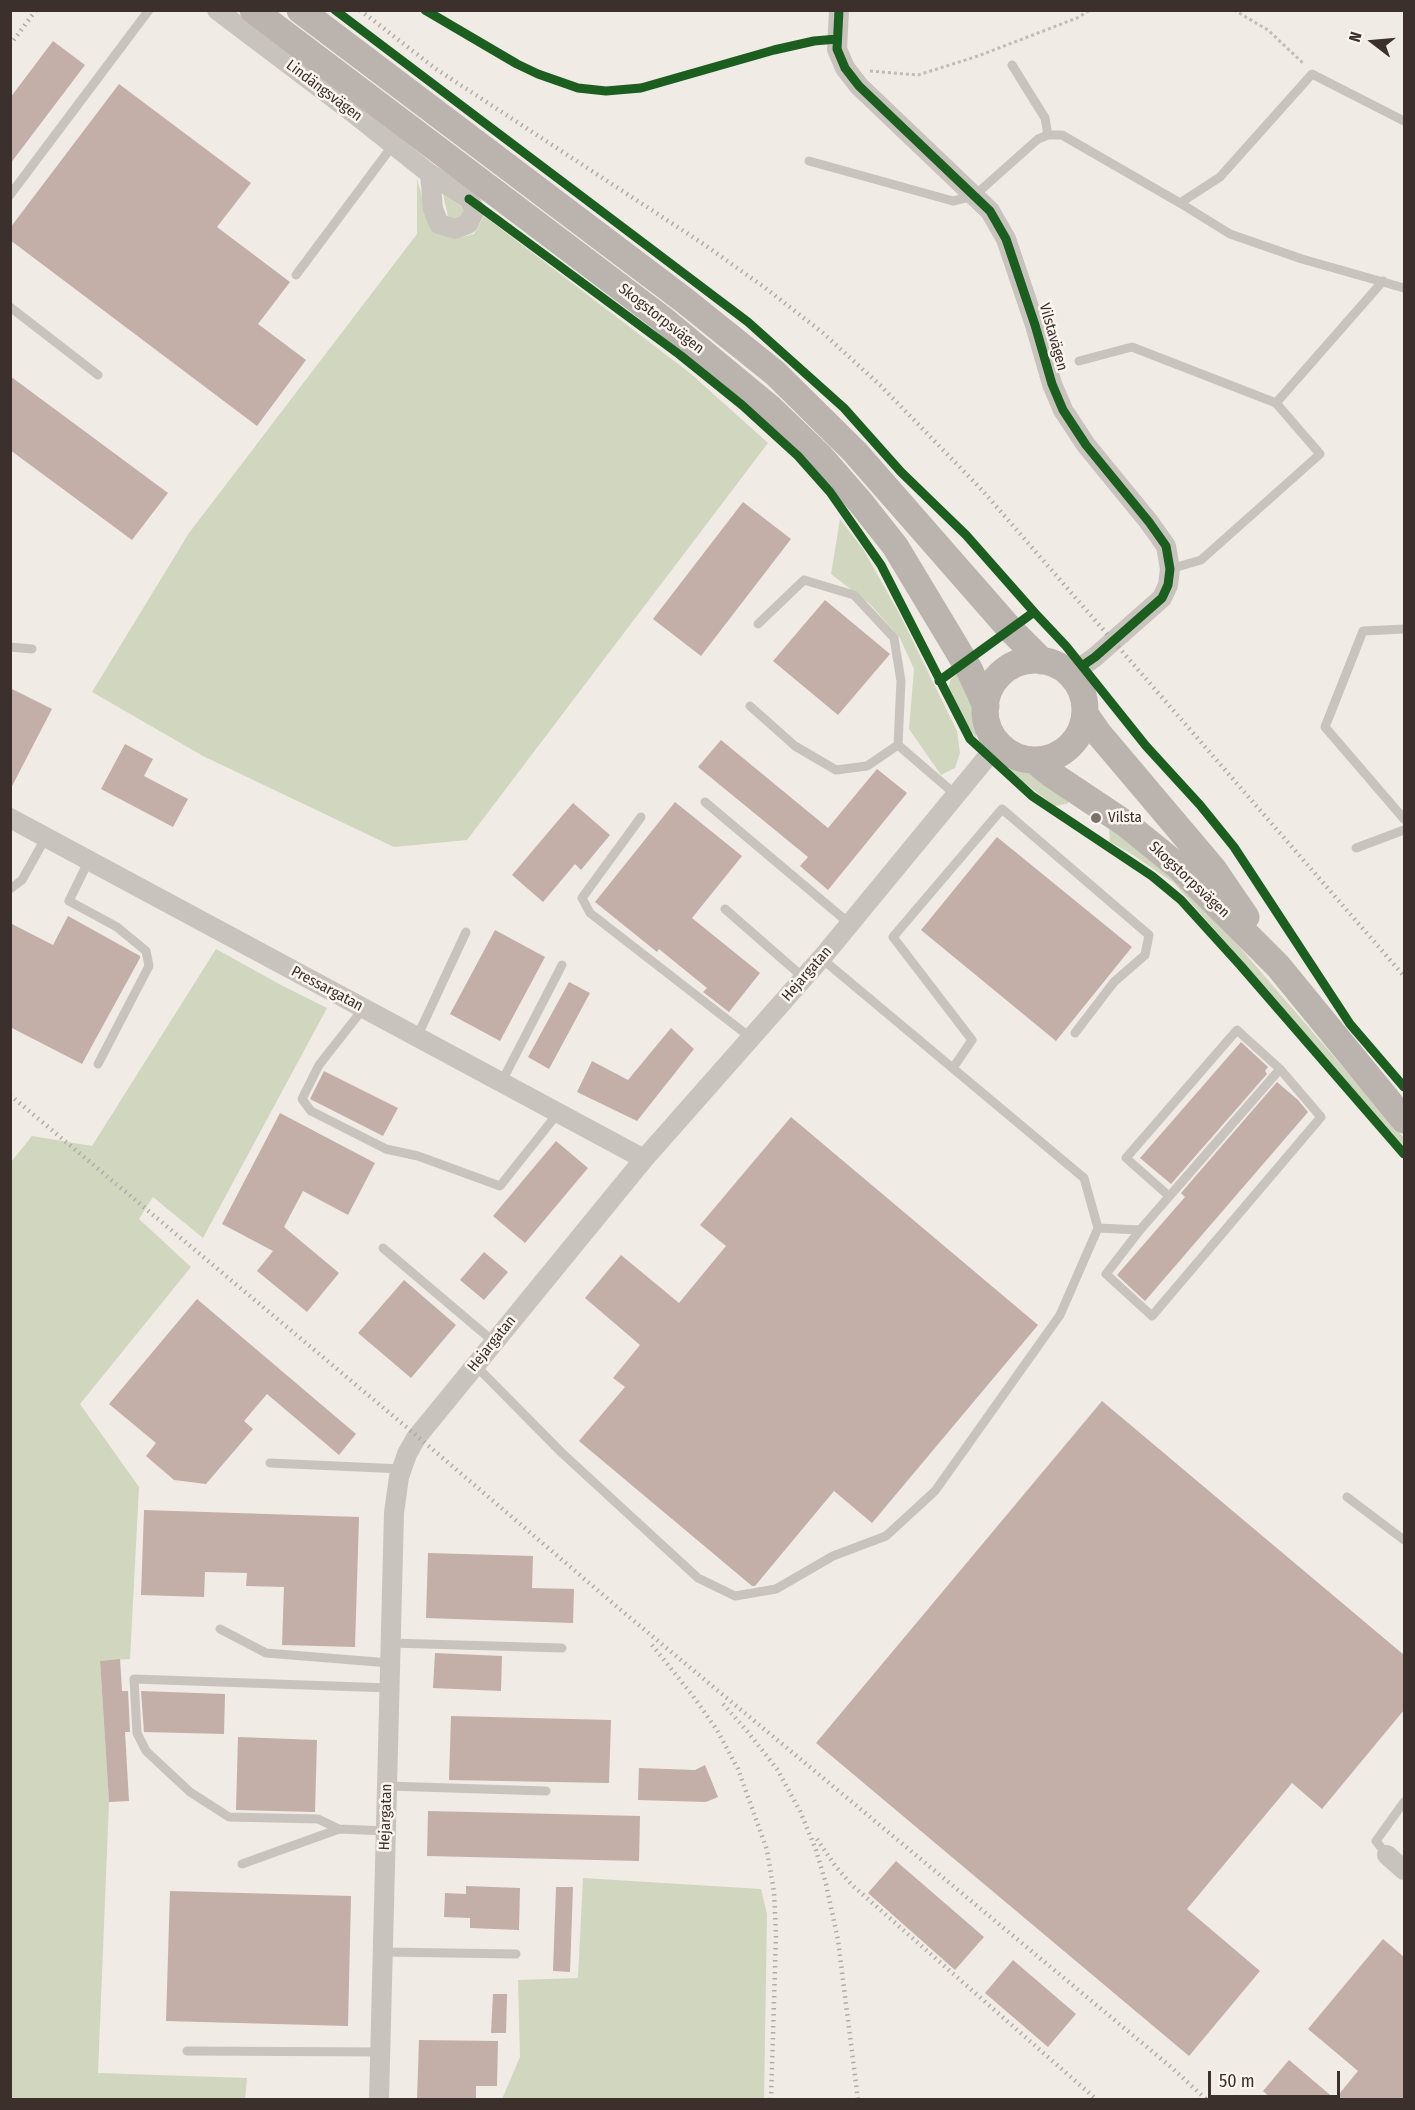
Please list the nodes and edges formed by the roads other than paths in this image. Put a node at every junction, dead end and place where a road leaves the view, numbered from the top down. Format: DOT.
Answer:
graph roads {
  1 [pos="149,10"];
  2 [pos="217,10"];
  3 [pos="253,10"];
  4 [pos="300,10"];
  5 [pos="839,10"];
  6 [pos="1012,65"];
  7 [pos="1404,121"];
  8 [pos="1048,135"];
  9 [pos="393,145"];
  10 [pos="809,161"];
  11 [pos="430,174"];
  12 [pos="10,195"];
  13 [pos="974,196"];
  14 [pos="1180,203"];
  15 [pos="296,275"];
  16 [pos="1383,281"];
  17 [pos="1404,288"];
  18 [pos="10,307"];
  19 [pos="1079,361"];
  20 [pos="98,375"];
  21 [pos="1276,404"];
  22 [pos="1170,569"];
  23 [pos="758,624"];
  24 [pos="1404,629"];
  25 [pos="10,646"];
  26 [pos="32,649"];
  27 [pos="1042,661"];
  28 [pos="1071,674"];
  29 [pos="750,706"];
  30 [pos="986,706"];
  31 [pos="1085,714"];
  32 [pos="997,741"];
  33 [pos="898,745"];
  34 [pos="1035,760"];
  35 [pos="956,795"];
  36 [pos="705,802"];
  37 [pos="641,817"];
  38 [pos="10,818"];
  39 [pos="1404,819"];
  40 [pos="1404,830"];
  41 [pos="45,837"];
  42 [pos="1356,848"];
  43 [pos="89,860"];
  44 [pos="10,889"];
  45 [pos="725,909"];
  46 [pos="850,924"];
  47 [pos="466,932"];
  48 [pos="821,958"];
  49 [pos="562,965"];
  50 [pos="1278,966"];
  51 [pos="804,978"];
  52 [pos="363,1009"];
  53 [pos="1075,1033"];
  54 [pos="417,1037"];
  55 [pos="751,1038"];
  56 [pos="98,1064"];
  57 [pos="953,1068"];
  58 [pos="1280,1069"];
  59 [pos="501,1083"];
  60 [pos="558,1113"];
  61 [pos="1404,1120"];
  62 [pos="644,1159"];
  63 [pos="1169,1196"];
  64 [pos="1098,1228"];
  65 [pos="1140,1230"];
  66 [pos="383,1248"];
  67 [pos="494,1341"];
  68 [pos="475,1365"];
  69 [pos="270,1463"];
  70 [pos="402,1469"];
  71 [pos="1347,1497"];
  72 [pos="1404,1540"];
  73 [pos="220,1629"];
  74 [pos="391,1643"];
  75 [pos="562,1648"];
  76 [pos="390,1663"];
  77 [pos="390,1688"];
  78 [pos="387,1786"];
  79 [pos="546,1791"];
  80 [pos="1404,1802"];
  81 [pos="339,1829"];
  82 [pos="386,1831"];
  83 [pos="1387,1855"];
  84 [pos="242,1864"];
  85 [pos="1404,1870"];
  86 [pos="383,1952"];
  87 [pos="516,1954"];
  88 [pos="187,2050"];
  89 [pos="380,2052"];
  90 [pos="379,2100"];
  1 -- 12 [label="lane"];
  2 -- 9 [label="street, Lindängsvägen"];
  3 -- 30 [label="main road, Skogstorpsvägen"];
  4 -- 27 [label="main road, Skogstorpsvägen"];
  5 -- 13 [label="street, Vilstavägen"];
  6 -- 8 [label="lane"];
  7 -- 14 [label="lane"];
  8 -- 13 [label="lane"];
  8 -- 14 [label="lane"];
  9 -- 11 [label="street, Lindängsvägen"];
  9 -- 15 [label="lane"];
  10 -- 13 [label="lane"];
  13 -- 22 [label="street, Vilstavägen"];
  14 -- 16 [label="lane"];
  16 -- 17 [label="lane"];
  16 -- 21 [label="lane"];
  18 -- 20 [label="lane"];
  19 -- 21 [label="lane"];
  21 -- 22 [label="lane"];
  22 -- 28 [label="street"];
  23 -- 33 [label="lane"];
  24 -- 39 [label="lane"];
  25 -- 26 [label="lane"];
  27 -- 28 [label="main road"];
  27 -- 30 [label="main road"];
  28 -- 31 [label="main road"];
  29 -- 33 [label="lane"];
  30 -- 32 [label="main road"];
  31 -- 34 [label="main road"];
  31 -- 50 [label="main road, Skogstorpsvägen"];
  32 -- 34 [label="main road"];
  32 -- 35 [label="street, Hejargatan"];
  33 -- 35 [label="lane"];
  34 -- 50 [label="main road, Skogstorpsvägen"];
  35 -- 46 [label="street, Hejargatan"];
  36 -- 46 [label="lane"];
  37 -- 55 [label="lane"];
  38 -- 41 [label="street, Pressargatan"];
  40 -- 42 [label="lane"];
  41 -- 43 [label="street, Pressargatan"];
  41 -- 44 [label="lane"];
  43 -- 52 [label="street, Pressargatan"];
  43 -- 56 [label="lane"];
  45 -- 51 [label="lane"];
  46 -- 48 [label="street, Hejargatan"];
  47 -- 54 [label="lane"];
  48 -- 51 [label="street, Hejargatan"];
  48 -- 57 [label="lane"];
  49 -- 59 [label="lane"];
  50 -- 61 [label="main road, Skogstorpsvägen"];
  51 -- 55 [label="street, Hejargatan"];
  52 -- 54 [label="street, Pressargatan"];
  52 -- 60 [label="lane"];
  53 -- 57 [label="lane"];
  54 -- 59 [label="street, Pressargatan"];
  55 -- 62 [label="street, Hejargatan"];
  57 -- 64 [label="lane"];
  58 -- 63 [label="lane"];
  58 -- 63 [label="lane"];
  58 -- 65 [label="lane"];
  59 -- 60 [label="street, Pressargatan"];
  60 -- 62 [label="street, Pressargatan"];
  62 -- 67 [label="street, Hejargatan"];
  63 -- 65 [label="lane"];
  64 -- 65 [label="lane"];
  64 -- 68 [label="lane"];
  66 -- 67 [label="lane"];
  67 -- 68 [label="street, Hejargatan"];
  68 -- 70 [label="street, Hejargatan"];
  69 -- 70 [label="lane"];
  70 -- 74 [label="street, Hejargatan"];
  71 -- 72 [label="lane"];
  73 -- 76 [label="lane"];
  74 -- 75 [label="lane"];
  74 -- 76 [label="street, Hejargatan"];
  76 -- 77 [label="street, Hejargatan"];
  77 -- 78 [label="street, Hejargatan"];
  77 -- 81 [label="lane"];
  78 -- 79 [label="lane"];
  78 -- 82 [label="street, Hejargatan"];
  80 -- 83 [label="lane"];
  81 -- 82 [label="lane"];
  81 -- 84 [label="lane"];
  82 -- 86 [label="street, Hejargatan"];
  83 -- 85 [label="street"];
  86 -- 87 [label="lane"];
  86 -- 89 [label="street, Hejargatan"];
  88 -- 89 [label="lane"];
  89 -- 90 [label="street, Hejargatan"];
}
